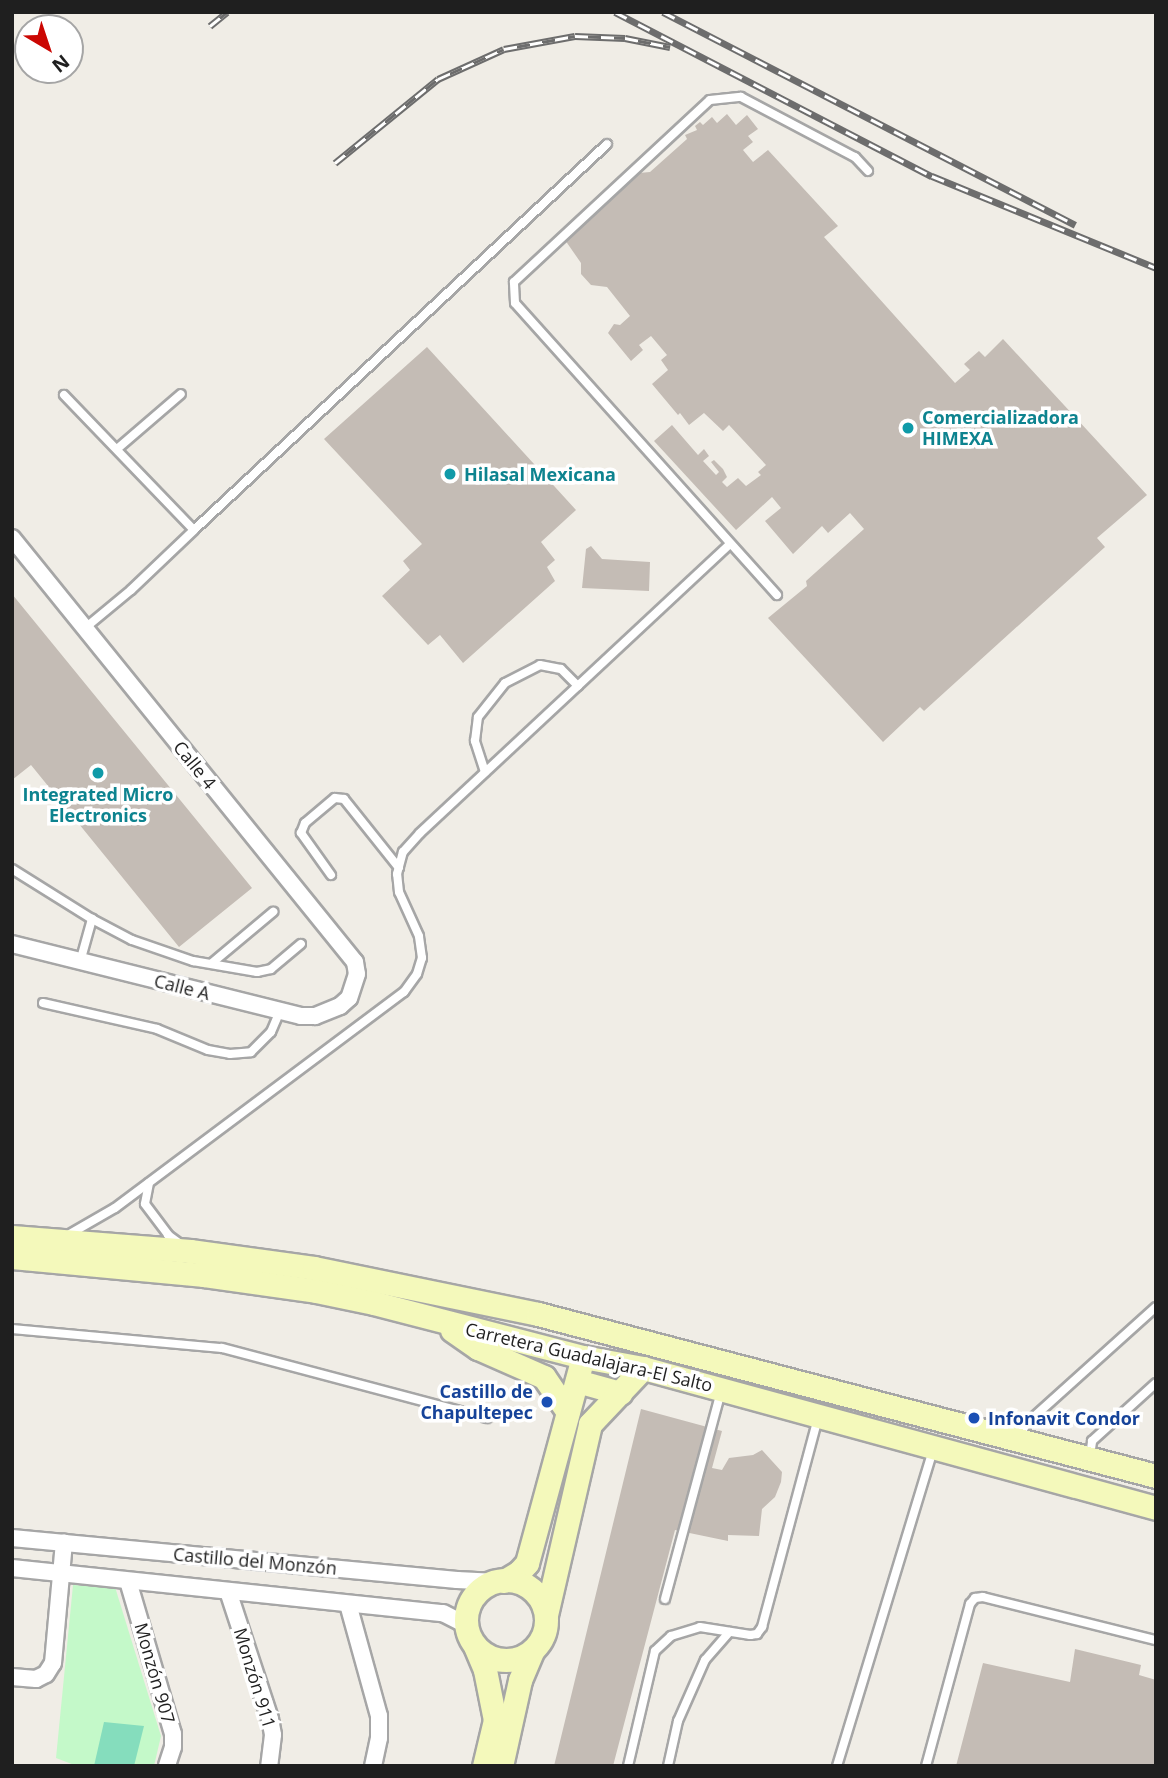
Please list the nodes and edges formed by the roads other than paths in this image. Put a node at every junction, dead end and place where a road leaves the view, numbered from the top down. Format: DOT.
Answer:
graph roads {
  1 [pos="607,144"];
  2 [pos="868,171"];
  3 [pos="181,394"];
  4 [pos="64,395"];
  5 [pos="117,449"];
  6 [pos="194,530"];
  7 [pos="12,538"];
  8 [pos="730,544"];
  9 [pos="778,595"];
  10 [pos="85,628"];
  11 [pos="578,686"];
  12 [pos="485,772"];
  13 [pos="399,868"];
  14 [pos="12,869"];
  15 [pos="331,876"];
  16 [pos="273,912"];
  17 [pos="92,919"];
  18 [pos="12,944"];
  19 [pos="301,944"];
  20 [pos="80,962"];
  21 [pos="212,962"];
  22 [pos="349,998"];
  23 [pos="43,1003"];
  24 [pos="281,1011"];
  25 [pos="149,1183"];
  26 [pos="12,1237"];
  27 [pos="57,1241"];
  28 [pos="190,1251"];
  29 [pos="12,1257"];
  30 [pos="1156,1307"];
  31 [pos="441,1322"];
  32 [pos="12,1329"];
  33 [pos="583,1357"];
  34 [pos="643,1368"];
  35 [pos="577,1381"];
  36 [pos="1156,1383"];
  37 [pos="722,1389"];
  38 [pos="620,1392"];
  39 [pos="568,1412"];
  40 [pos="819,1416"];
  41 [pos="487,1418"];
  42 [pos="1017,1440"];
  43 [pos="934,1447"];
  44 [pos="1089,1459"];
  45 [pos="1156,1476"];
  46 [pos="1156,1508"];
  47 [pos="12,1538"];
  48 [pos="64,1543"];
  49 [pos="12,1568"];
  50 [pos="61,1573"];
  51 [pos="128,1581"];
  52 [pos="501,1581"];
  53 [pos="228,1591"];
  54 [pos="666,1599"];
  55 [pos="348,1604"];
  56 [pos="546,1615"];
  57 [pos="729,1632"];
  58 [pos="471,1635"];
  59 [pos="1156,1640"];
  60 [pos="533,1650"];
  61 [pos="12,1677"];
  62 [pos="167,1766"];
  63 [pos="268,1766"];
  64 [pos="373,1766"];
  65 [pos="484,1766"];
  66 [pos="501,1766"];
  67 [pos="628,1766"];
  68 [pos="668,1766"];
  69 [pos="837,1766"];
  70 [pos="926,1766"];
  1 -- 6 [label="lane"];
  2 -- 8 [label="lane"];
  3 -- 5 [label="lane"];
  4 -- 5 [label="lane"];
  5 -- 6 [label="lane"];
  6 -- 10 [label="lane"];
  7 -- 10 [label="street, Calle 4"];
  8 -- 9 [label="lane"];
  8 -- 11 [label="lane"];
  10 -- 22 [label="street, Calle 4"];
  11 -- 12 [label="lane"];
  11 -- 12 [label="lane"];
  12 -- 13 [label="lane"];
  13 -- 15 [label="lane"];
  13 -- 25 [label="lane"];
  14 -- 17 [label="lane"];
  16 -- 21 [label="lane"];
  17 -- 20 [label="lane"];
  17 -- 21 [label="lane"];
  18 -- 20 [label="street, Calle A"];
  19 -- 21 [label="lane"];
  20 -- 24 [label="street, Calle A"];
  22 -- 24 [label="street, Calle A"];
  23 -- 24 [label="lane"];
  25 -- 27 [label="lane"];
  25 -- 28 [label="lane"];
  26 -- 27 [label="main road, Carretera Guadalajara-El Salto"];
  27 -- 28 [label="main road, Carretera Guadalajara-El Salto"];
  28 -- 42 [label="main road, Carretera Guadalajara-El Salto"];
  29 -- 31 [label="main road, Carretera Guadalajara-El Salto"];
  30 -- 42 [label="lane"];
  31 -- 33 [label="main road, Carretera Guadalajara-El Salto"];
  31 -- 39 [label="main road"];
  32 -- 41 [label="lane"];
  33 -- 34 [label="main road, Carretera Guadalajara-El Salto"];
  33 -- 35 [label="main road"];
  34 -- 37 [label="main road, Carretera Guadalajara-El Salto"];
  34 -- 38 [label="main road"];
  35 -- 38 [label="main road"];
  35 -- 39 [label="main road"];
  36 -- 44 [label="lane"];
  37 -- 40 [label="main road, Carretera Guadalajara-El Salto"];
  37 -- 54 [label="lane"];
  38 -- 56 [label="main road"];
  39 -- 52 [label="main road"];
  40 -- 43 [label="main road, Carretera Guadalajara-El Salto"];
  40 -- 57 [label="lane"];
  42 -- 44 [label="main road, Carretera Guadalajara-El Salto"];
  43 -- 46 [label="main road, Carretera Guadalajara-El Salto"];
  43 -- 69 [label="lane"];
  44 -- 45 [label="main road, Carretera Guadalajara-El Salto"];
  47 -- 48 [label="street, Castillo del Monzón"];
  48 -- 50 [label="street"];
  48 -- 52 [label="street, Castillo del Monzón"];
  49 -- 50 [label="street, Castillo del Monzón"];
  50 -- 51 [label="street, Castillo del Monzón"];
  50 -- 61 [label="street"];
  51 -- 53 [label="street, Castillo del Monzón"];
  51 -- 62 [label="street, Monzón 907"];
  52 -- 56 [label="main road"];
  52 -- 58 [label="main road"];
  53 -- 55 [label="street, Castillo del Monzón"];
  53 -- 63 [label="street, Monzón 911"];
  55 -- 58 [label="street, Castillo del Monzón"];
  55 -- 64 [label="street"];
  56 -- 60 [label="main road"];
  57 -- 67 [label="lane"];
  57 -- 68 [label="lane"];
  58 -- 60 [label="main road"];
  58 -- 65 [label="main road"];
  59 -- 70 [label="lane"];
  60 -- 66 [label="main road"];
}
